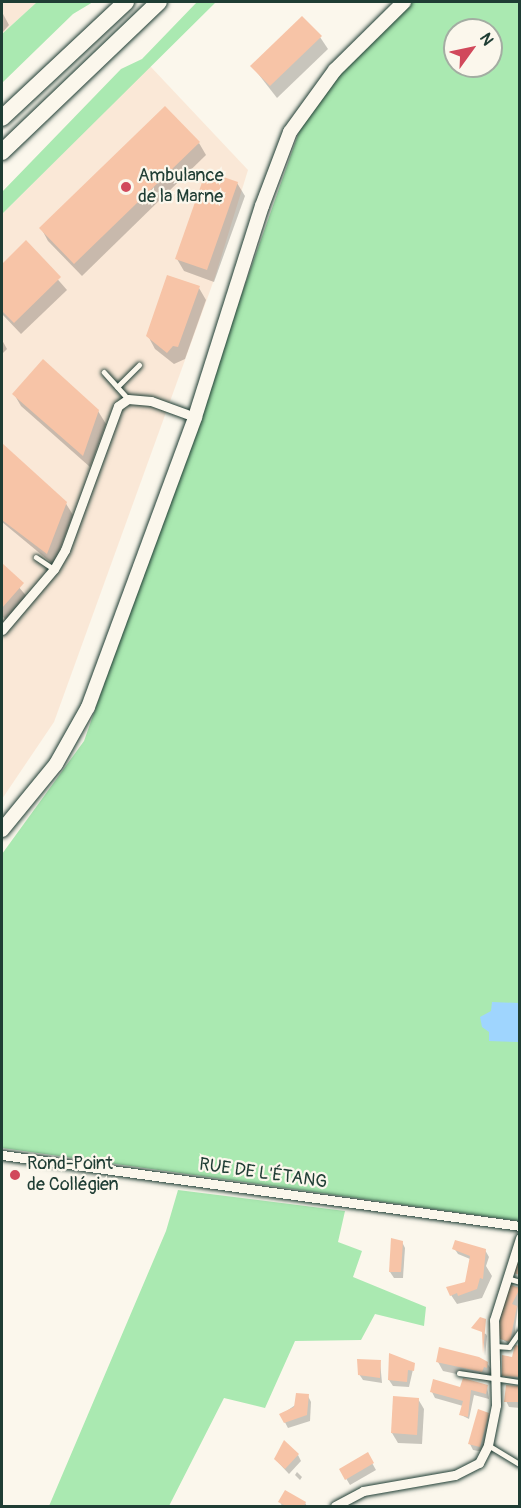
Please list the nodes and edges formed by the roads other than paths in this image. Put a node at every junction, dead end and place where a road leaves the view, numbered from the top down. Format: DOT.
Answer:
graph roads {
  1 [pos="126,2"];
  2 [pos="159,2"];
  3 [pos="404,2"];
  4 [pos="2,118"];
  5 [pos="2,152"];
  6 [pos="217,345"];
  7 [pos="139,365"];
  8 [pos="104,372"];
  9 [pos="117,387"];
  10 [pos="128,399"];
  11 [pos="187,414"];
  12 [pos="158,511"];
  13 [pos="36,557"];
  14 [pos="54,569"];
  15 [pos="2,630"];
  16 [pos="2,830"];
  17 [pos="2,1155"];
  18 [pos="519,1226"];
  19 [pos="519,1238"];
  20 [pos="507,1278"];
  21 [pos="519,1282"];
  22 [pos="519,1331"];
  23 [pos="494,1346"];
  24 [pos="459,1372"];
  25 [pos="497,1381"];
  26 [pos="519,1382"];
  27 [pos="488,1445"];
  28 [pos="519,1464"];
  29 [pos="335,1506"];
  1 -- 4 [label="highway"];
  2 -- 5 [label="highway"];
  3 -- 6 [label="main road"];
  6 -- 11 [label="main road"];
  6 -- 12 [label="main road"];
  7 -- 9 [label="lane"];
  8 -- 9 [label="lane"];
  9 -- 10 [label="lane"];
  10 -- 11 [label="street"];
  10 -- 14 [label="street"];
  11 -- 12 [label="main road"];
  12 -- 16 [label="main road"];
  13 -- 14 [label="lane"];
  14 -- 15 [label="street"];
  17 -- 18 [label="street, RUE DE L'ÉTANG"];
  19 -- 20 [label="street"];
  20 -- 21 [label="lane"];
  20 -- 23 [label="street"];
  22 -- 23 [label="lane"];
  23 -- 25 [label="street"];
  24 -- 25 [label="lane"];
  25 -- 26 [label="lane"];
  25 -- 27 [label="street"];
  27 -- 28 [label="lane"];
  27 -- 29 [label="street"];
}
